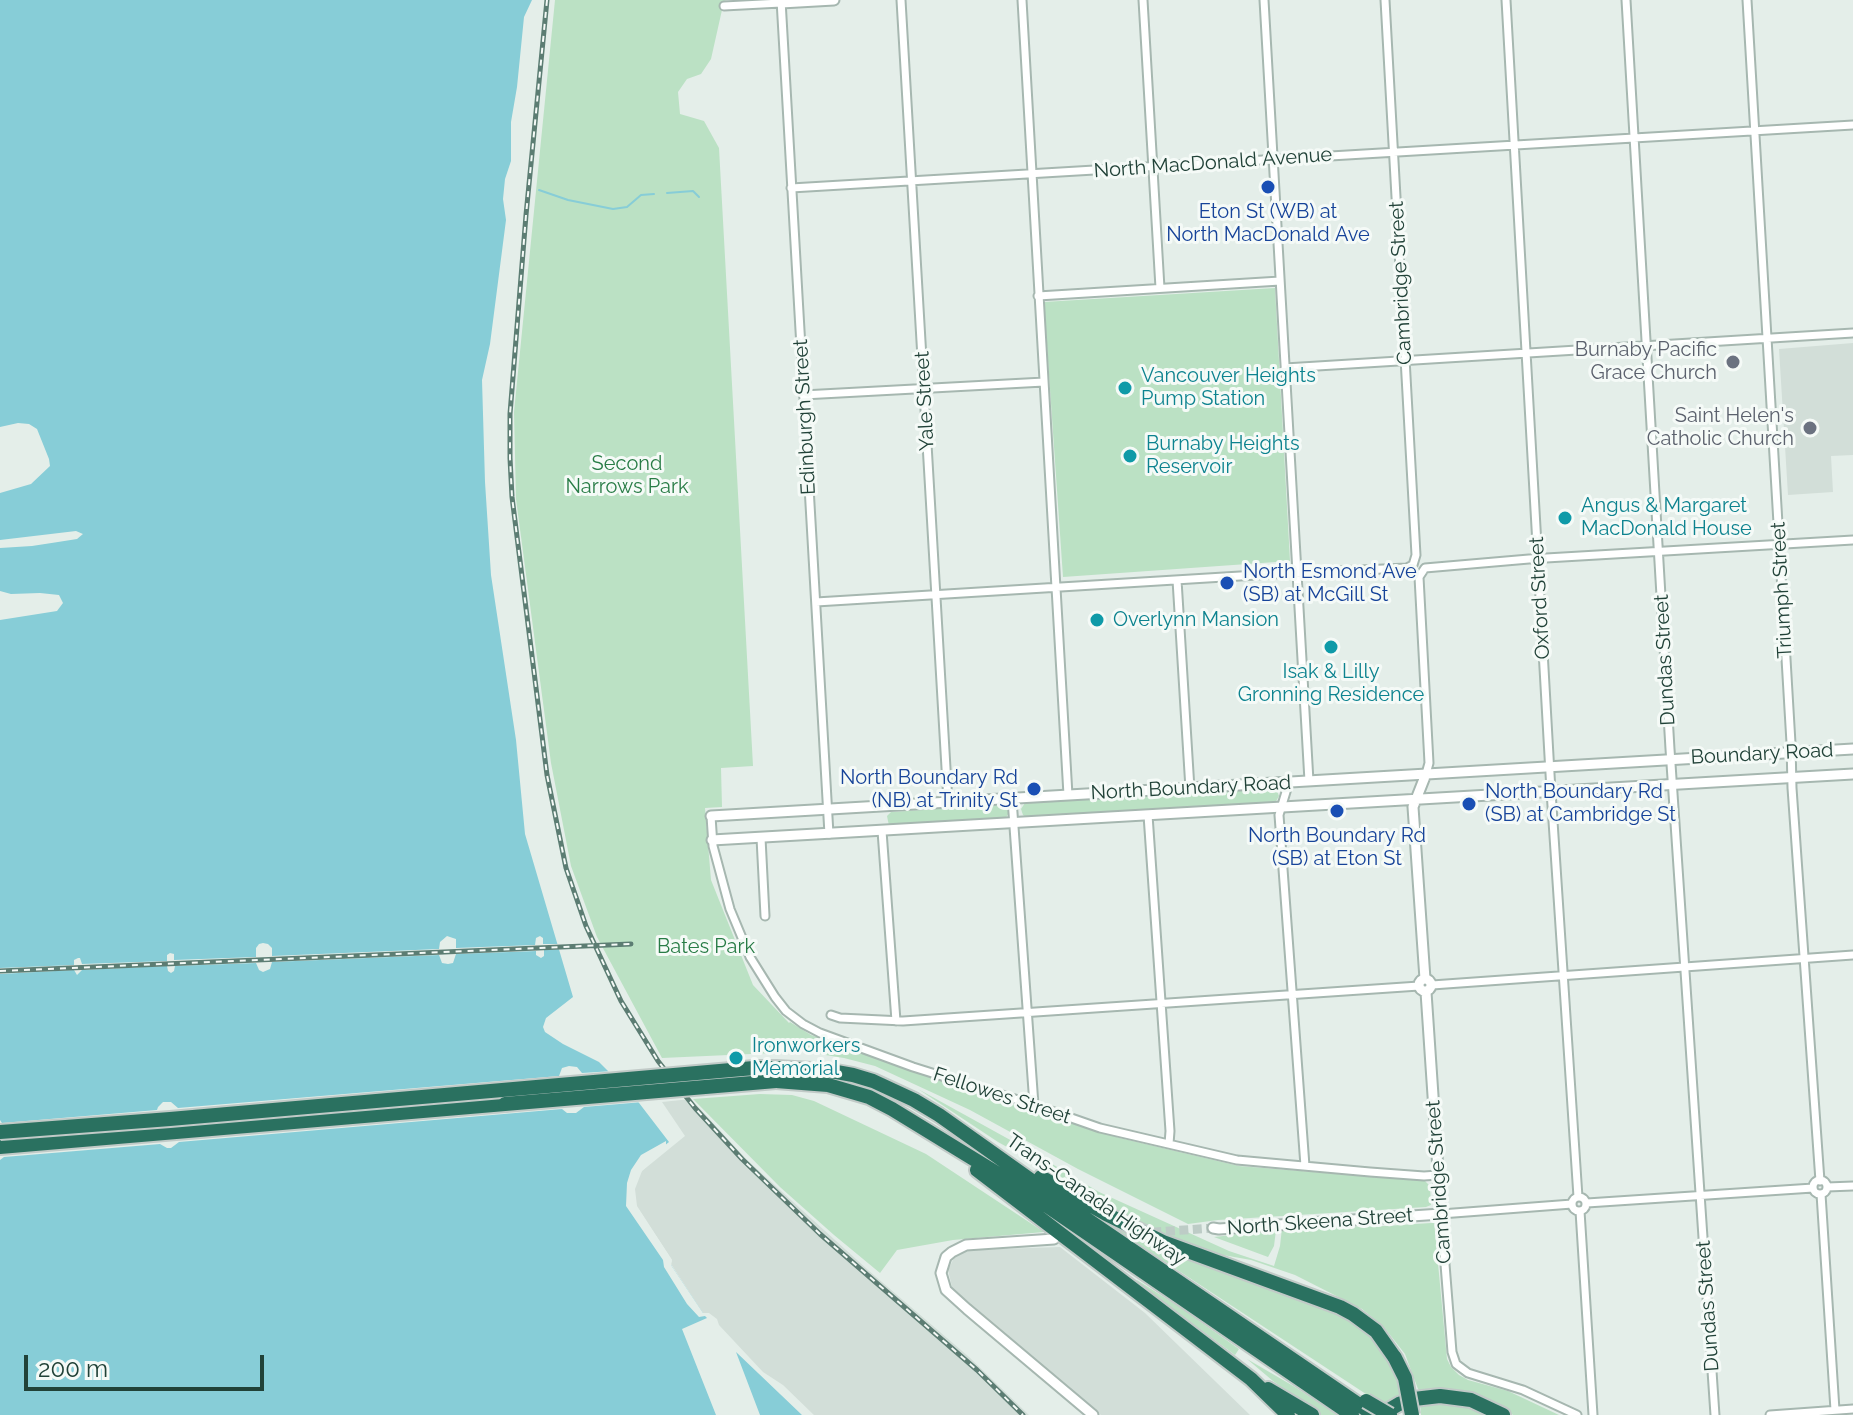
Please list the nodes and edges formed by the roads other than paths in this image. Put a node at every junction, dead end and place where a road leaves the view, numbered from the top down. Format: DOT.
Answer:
graph roads {
  1 [pos="834,0"];
  2 [pos="901,0"];
  3 [pos="1022,0"];
  4 [pos="1143,0"];
  5 [pos="1264,0"];
  6 [pos="1385,0"];
  7 [pos="1506,0"];
  8 [pos="1626,0"];
  9 [pos="1747,0"];
  10 [pos="781,1"];
  11 [pos="724,6"];
  12 [pos="1853,125"];
  13 [pos="1755,131"];
  14 [pos="1634,138"];
  15 [pos="1514,145"];
  16 [pos="1393,152"];
  17 [pos="1273,160"];
  18 [pos="1153,167"];
  19 [pos="1032,174"];
  20 [pos="912,181"];
  21 [pos="791,188"];
  22 [pos="1280,281"];
  23 [pos="1160,288"];
  24 [pos="1038,296"];
  25 [pos="1853,333"];
  26 [pos="1767,339"];
  27 [pos="1645,347"];
  28 [pos="1526,353"];
  29 [pos="1405,360"];
  30 [pos="1285,368"];
  31 [pos="1044,382"];
  32 [pos="924,388"];
  33 [pos="803,395"];
  34 [pos="1853,540"];
  35 [pos="1780,545"];
  36 [pos="1658,552"];
  37 [pos="1538,559"];
  38 [pos="1297,573"];
  39 [pos="1177,580"];
  40 [pos="1057,588"];
  41 [pos="935,595"];
  42 [pos="816,602"];
  43 [pos="1853,749"];
  44 [pos="1791,753"];
  45 [pos="1671,760"];
  46 [pos="1550,767"];
  47 [pos="1426,774"];
  48 [pos="1853,774"];
  49 [pos="1792,777"];
  50 [pos="1309,781"];
  51 [pos="1289,782"];
  52 [pos="1672,783"];
  53 [pos="1190,789"];
  54 [pos="1551,791"];
  55 [pos="1068,795"];
  56 [pos="1012,799"];
  57 [pos="1418,799"];
  58 [pos="948,802"];
  59 [pos="1282,807"];
  60 [pos="827,809"];
  61 [pos="1148,815"];
  62 [pos="711,816"];
  63 [pos="1014,822"];
  64 [pos="882,831"];
  65 [pos="829,834"];
  66 [pos="761,838"];
  67 [pos="712,840"];
  68 [pos="765,916"];
  69 [pos="1853,955"];
  70 [pos="1805,958"];
  71 [pos="1684,967"];
  72 [pos="1564,975"];
  73 [pos="1425,985"];
  74 [pos="1292,994"];
  75 [pos="1162,1003"];
  76 [pos="1028,1013"];
  77 [pos="831,1015"];
  78 [pos="896,1021"];
  79 [pos="776,1074"];
  80 [pos="1034,1105"];
  81 [pos="939,1115"];
  82 [pos="0,1132"];
  83 [pos="930,1132"];
  84 [pos="1169,1144"];
  85 [pos="0,1147"];
  86 [pos="1305,1166"];
  87 [pos="1438,1175"];
  88 [pos="1820,1181"];
  89 [pos="1853,1186"];
  90 [pos="1827,1187"];
  91 [pos="1817,1191"];
  92 [pos="1700,1196"];
  93 [pos="1578,1197"];
  94 [pos="1587,1203"];
  95 [pos="1572,1204"];
  96 [pos="1580,1211"];
  97 [pos="1441,1214"];
  98 [pos="1213,1228"];
  99 [pos="1054,1239"];
  100 [pos="1251,1379"];
  101 [pos="1357,1409"];
  102 [pos="1853,1409"];
  103 [pos="1835,1410"];
  104 [pos="1093,1415"];
  105 [pos="1288,1415"];
  106 [pos="1312,1415"];
  107 [pos="1377,1415"];
  108 [pos="1390,1415"];
  109 [pos="1412,1415"];
  110 [pos="1503,1415"];
  111 [pos="1577,1415"];
  112 [pos="1593,1415"];
  113 [pos="1715,1415"];
  114 [pos="1770,1415"];
  1 -- 10 [label="street"];
  2 -- 20 [label="street, Yale Street"];
  3 -- 19 [label="street"];
  4 -- 18 [label="street"];
  5 -- 17 [label="street"];
  6 -- 16 [label="street, Cambridge Street"];
  7 -- 15 [label="street, Oxford Street"];
  8 -- 14 [label="street, Dundas Street"];
  9 -- 13 [label="street, Triumph Street"];
  10 -- 11 [label="street"];
  10 -- 21 [label="street, Edinburgh Street"];
  12 -- 13 [label="street, North MacDonald Avenue"];
  13 -- 14 [label="street, North MacDonald Avenue"];
  13 -- 26 [label="street, Triumph Street"];
  14 -- 15 [label="street, North MacDonald Avenue"];
  14 -- 27 [label="street, Dundas Street"];
  15 -- 16 [label="street, North MacDonald Avenue"];
  15 -- 28 [label="street, Oxford Street"];
  16 -- 17 [label="street, North MacDonald Avenue"];
  16 -- 29 [label="street, Cambridge Street"];
  17 -- 18 [label="street, North MacDonald Avenue"];
  17 -- 22 [label="street"];
  18 -- 19 [label="street, North MacDonald Avenue"];
  18 -- 23 [label="street"];
  19 -- 20 [label="street, North MacDonald Avenue"];
  19 -- 24 [label="street"];
  20 -- 21 [label="street, North MacDonald Avenue"];
  20 -- 32 [label="street, Yale Street"];
  21 -- 33 [label="street, Edinburgh Street"];
  22 -- 23 [label="street"];
  22 -- 30 [label="street"];
  23 -- 24 [label="street"];
  24 -- 31 [label="street"];
  25 -- 26 [label="street"];
  26 -- 27 [label="street"];
  26 -- 35 [label="street, Triumph Street"];
  27 -- 28 [label="street"];
  27 -- 36 [label="street, Dundas Street"];
  28 -- 29 [label="street"];
  28 -- 37 [label="street, Oxford Street"];
  29 -- 30 [label="street"];
  29 -- 38 [label="street, Cambridge Street"];
  30 -- 38 [label="street"];
  31 -- 32 [label="street"];
  31 -- 40 [label="street"];
  32 -- 33 [label="street"];
  32 -- 41 [label="street, Yale Street"];
  33 -- 42 [label="street, Edinburgh Street"];
  34 -- 35 [label="street"];
  35 -- 36 [label="street"];
  35 -- 44 [label="street, Triumph Street"];
  36 -- 37 [label="street"];
  36 -- 45 [label="street, Dundas Street"];
  37 -- 46 [label="street, Oxford Street"];
  37 -- 47 [label="street, Cambridge Street"];
  38 -- 39 [label="street"];
  38 -- 50 [label="street"];
  39 -- 40 [label="street"];
  39 -- 53 [label="street"];
  40 -- 41 [label="street"];
  40 -- 55 [label="street"];
  41 -- 42 [label="street"];
  41 -- 58 [label="street, Yale Street"];
  42 -- 60 [label="street, Edinburgh Street"];
  43 -- 44 [label="street, Boundary Road"];
  44 -- 45 [label="street, Boundary Road"];
  44 -- 49 [label="street, Triumph Street"];
  45 -- 46 [label="street, North Boundary Road"];
  45 -- 52 [label="street, Dundas Street"];
  46 -- 47 [label="street, North Boundary Road"];
  46 -- 54 [label="street, Oxford Street"];
  47 -- 50 [label="street, North Boundary Road"];
  47 -- 57 [label="street, Cambridge Street"];
  48 -- 49 [label="street, Boundary Road"];
  49 -- 52 [label="street, Boundary Road"];
  49 -- 70 [label="street, Triumph Street"];
  50 -- 51 [label="street, North Boundary Road"];
  51 -- 53 [label="street, North Boundary Road"];
  51 -- 59 [label="street"];
  52 -- 54 [label="street, North Boundary Road"];
  52 -- 71 [label="street, Dundas Street"];
  53 -- 55 [label="street, North Boundary Road"];
  54 -- 57 [label="street, North Boundary Road"];
  54 -- 72 [label="street, Oxford Street"];
  55 -- 56 [label="street, North Boundary Road"];
  56 -- 58 [label="street, North Boundary Road"];
  56 -- 63 [label="street"];
  57 -- 59 [label="street, North Boundary Road"];
  57 -- 73 [label="street, Cambridge Street"];
  58 -- 60 [label="street, North Boundary Road"];
  59 -- 61 [label="street, North Boundary Road"];
  59 -- 74 [label="street"];
  60 -- 62 [label="street, North Boundary Road"];
  60 -- 65 [label="street, Edinburgh Street"];
  61 -- 63 [label="street, North Boundary Road"];
  61 -- 75 [label="street"];
  62 -- 67 [label="street, Fellowes Street"];
  63 -- 64 [label="street, North Boundary Road"];
  63 -- 76 [label="street"];
  64 -- 65 [label="street, North Boundary Road"];
  64 -- 78 [label="street"];
  65 -- 66 [label="street, North Boundary Road"];
  66 -- 67 [label="street, North Boundary Road"];
  66 -- 68 [label="street"];
  67 -- 80 [label="street, Fellowes Street"];
  69 -- 70 [label="street"];
  70 -- 71 [label="street"];
  70 -- 88 [label="street, Triumph Street"];
  71 -- 72 [label="street"];
  71 -- 92 [label="street, Dundas Street"];
  72 -- 73 [label="street"];
  72 -- 93 [label="street, Oxford Street"];
  73 -- 74 [label="street"];
  73 -- 87 [label="street, Cambridge Street"];
  74 -- 75 [label="street"];
  74 -- 86 [label="street"];
  75 -- 76 [label="street"];
  75 -- 84 [label="street"];
  76 -- 78 [label="street"];
  76 -- 80 [label="street"];
  77 -- 78 [label="street"];
  79 -- 81 [label="highway, Trans-Canada Highway"];
  79 -- 82 [label="highway, bridge"];
  79 -- 83 [label="highway, Trans-Canada Highway"];
  79 -- 85 [label="highway, bridge"];
  80 -- 84 [label="street, Fellowes Street"];
  81 -- 101 [label="highway, Trans-Canada Highway"];
  81 -- 109 [label="highway, bridge"];
  83 -- 100 [label="highway"];
  83 -- 101 [label="highway, Trans-Canada Highway"];
  84 -- 86 [label="street, Fellowes Street"];
  86 -- 87 [label="street, Fellowes Street"];
  87 -- 97 [label="street, Cambridge Street"];
  88 -- 90 [label="street"];
  88 -- 91 [label="street"];
  89 -- 90 [label="street"];
  90 -- 91 [label="street"];
  91 -- 92 [label="street"];
  91 -- 103 [label="street"];
  92 -- 94 [label="street"];
  92 -- 113 [label="street, Dundas Street"];
  93 -- 94 [label="street"];
  93 -- 95 [label="street"];
  94 -- 96 [label="street"];
  95 -- 96 [label="street"];
  95 -- 97 [label="street, North Skeena Street"];
  96 -- 112 [label="street"];
  97 -- 98 [label="street, North Skeena Street"];
  97 -- 111 [label="street, Cambridge Street"];
  99 -- 104 [label="street"];
  100 -- 105 [label="highway"];
  100 -- 106 [label="highway"];
  101 -- 107 [label="highway, Trans-Canada Highway"];
  101 -- 108 [label="highway, bridge"];
  102 -- 103 [label="street"];
  103 -- 114 [label="street"];
  107 -- 110 [label="highway"];
}
